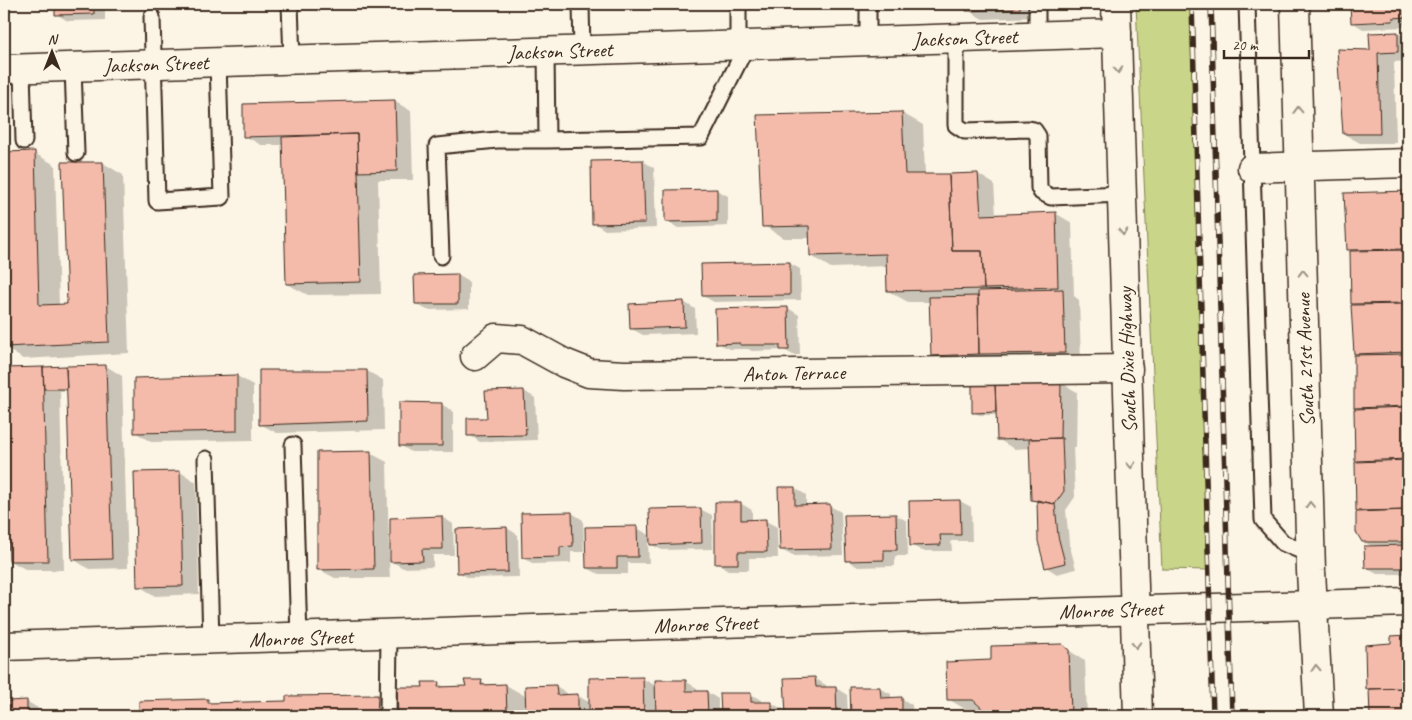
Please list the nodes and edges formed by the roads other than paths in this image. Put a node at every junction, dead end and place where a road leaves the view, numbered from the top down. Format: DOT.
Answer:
graph roads {
  1 [pos="290,4"];
  2 [pos="581,4"];
  3 [pos="736,4"];
  4 [pos="868,4"];
  5 [pos="1037,4"];
  6 [pos="1116,4"];
  7 [pos="1247,4"];
  8 [pos="1295,4"];
  9 [pos="152,17"];
  10 [pos="1117,33"];
  11 [pos="1037,36"];
  12 [pos="956,38"];
  13 [pos="868,41"];
  14 [pos="742,45"];
  15 [pos="582,51"];
  16 [pos="546,52"];
  17 [pos="292,60"];
  18 [pos="218,62"];
  19 [pos="154,64"];
  20 [pos="73,67"];
  21 [pos="13,69"];
  22 [pos="547,140"];
  23 [pos="24,142"];
  24 [pos="76,153"];
  25 [pos="1408,163"];
  26 [pos="1300,167"];
  27 [pos="1252,168"];
  28 [pos="1122,194"];
  29 [pos="441,256"];
  30 [pos="475,356"];
  31 [pos="1128,368"];
  32 [pos="293,445"];
  33 [pos="206,460"];
  34 [pos="1311,555"];
  35 [pos="1408,602"];
  36 [pos="1313,605"];
  37 [pos="1134,609"];
  38 [pos="389,635"];
  39 [pos="299,638"];
  40 [pos="211,640"];
  41 [pos="4,646"];
  42 [pos="388,716"];
  43 [pos="1138,716"];
  44 [pos="1318,716"];
  1 -- 17 [label="lane"];
  2 -- 15 [label="lane"];
  3 -- 14 [label="lane"];
  4 -- 13 [label="lane"];
  5 -- 11 [label="lane"];
  6 -- 10 [label="street, South Dixie Highway"];
  7 -- 27 [label="lane"];
  26 -- 8 [label="street, South 21st Avenue, one-way"];
  9 -- 19 [label="lane"];
  10 -- 11 [label="street, Jackson Street"];
  10 -- 28 [label="street, South Dixie Highway, one-way"];
  11 -- 12 [label="street, Jackson Street"];
  12 -- 13 [label="street, Jackson Street"];
  12 -- 28 [label="lane"];
  13 -- 14 [label="street, Jackson Street"];
  14 -- 15 [label="street, Jackson Street"];
  14 -- 22 [label="lane"];
  15 -- 16 [label="street, Jackson Street"];
  16 -- 17 [label="street, Jackson Street"];
  16 -- 22 [label="lane"];
  17 -- 18 [label="street, Jackson Street"];
  18 -- 19 [label="street, Jackson Street"];
  18 -- 19 [label="lane"];
  19 -- 20 [label="street, Jackson Street"];
  20 -- 21 [label="street, Jackson Street"];
  20 -- 24 [label="lane"];
  21 -- 23 [label="lane"];
  22 -- 29 [label="lane"];
  25 -- 26 [label="street"];
  26 -- 27 [label="street"];
  34 -- 26 [label="street, South 21st Avenue, one-way"];
  27 -- 34 [label="lane"];
  28 -- 31 [label="street, South Dixie Highway, one-way"];
  30 -- 31 [label="street, Anton Terrace"];
  31 -- 37 [label="street, South Dixie Highway, one-way"];
  32 -- 39 [label="lane"];
  33 -- 40 [label="lane"];
  34 -- 36 [label="street, South 21st Avenue"];
  35 -- 36 [label="street, Monroe Street"];
  36 -- 37 [label="street, Monroe Street"];
  44 -- 36 [label="street, South 21st Avenue, one-way"];
  37 -- 38 [label="street, Monroe Street"];
  37 -- 43 [label="street, South Dixie Highway, one-way"];
  38 -- 39 [label="street, Monroe Street"];
  38 -- 42 [label="lane"];
  39 -- 40 [label="street, Monroe Street"];
  40 -- 41 [label="street, Monroe Street"];
}
